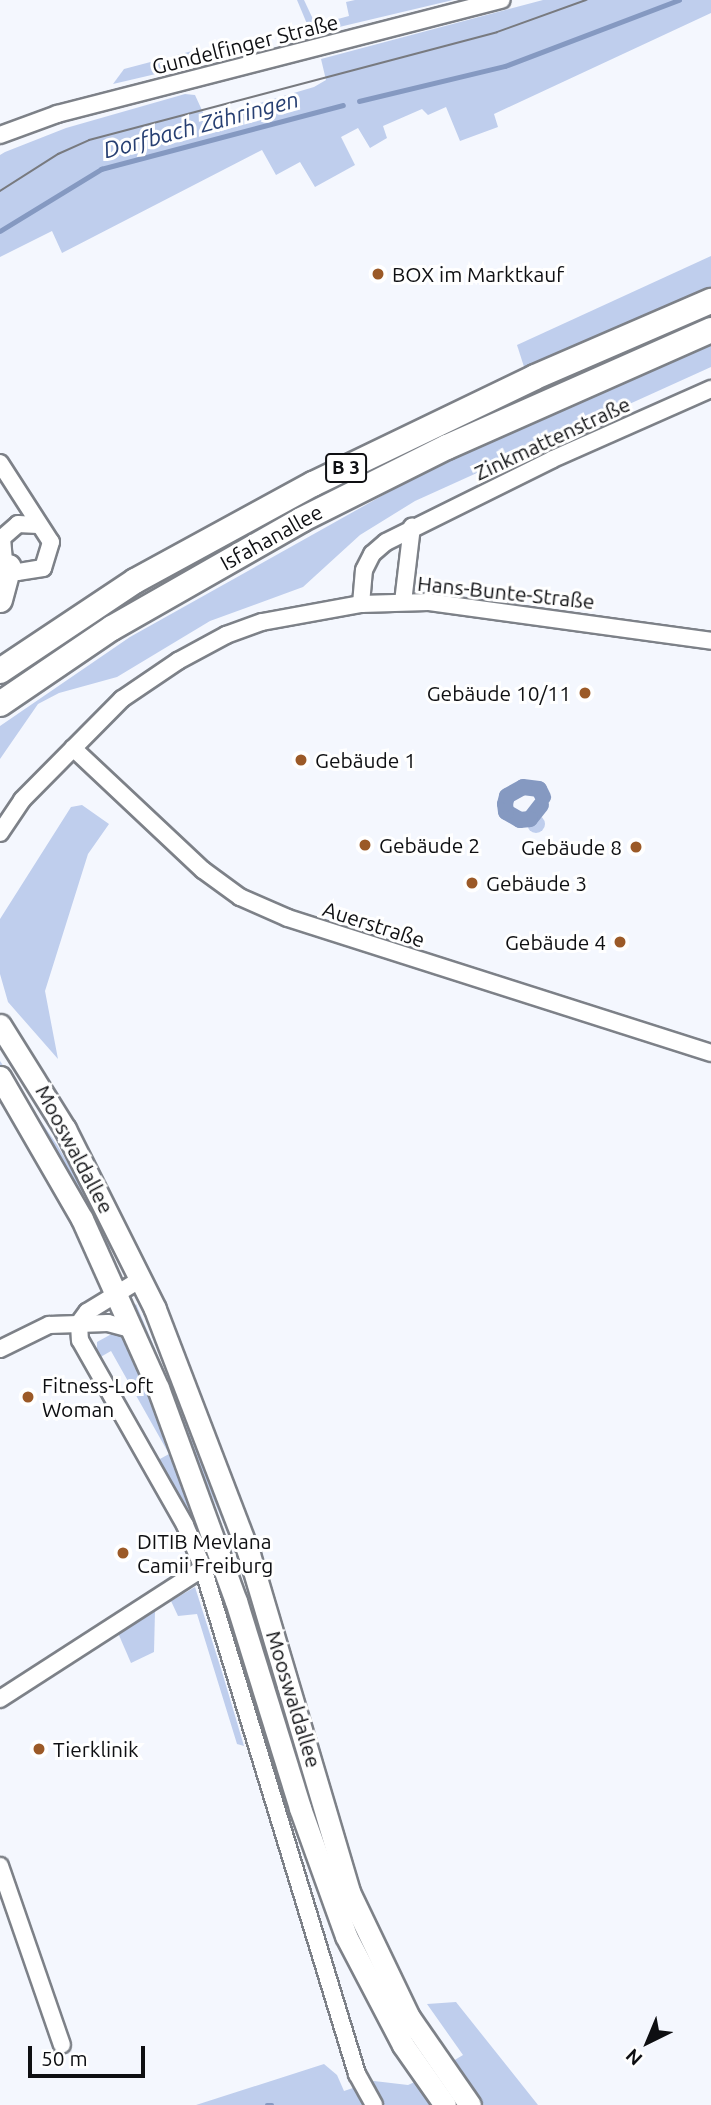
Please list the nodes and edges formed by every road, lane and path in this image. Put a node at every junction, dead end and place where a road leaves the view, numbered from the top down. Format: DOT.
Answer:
graph roads {
  1 [pos="500,0"];
  2 [pos="0,135"];
  3 [pos="711,301"];
  4 [pos="711,330"];
  5 [pos="711,389"];
  6 [pos="0,463"];
  7 [pos="0,516"];
  8 [pos="38,525"];
  9 [pos="412,527"];
  10 [pos="6,531"];
  11 [pos="9,567"];
  12 [pos="0,600"];
  13 [pos="403,602"];
  14 [pos="360,604"];
  15 [pos="711,641"];
  16 [pos="0,671"];
  17 [pos="0,704"];
  18 [pos="73,748"];
  19 [pos="0,833"];
  20 [pos="0,1025"];
  21 [pos="711,1053"];
  22 [pos="0,1077"];
  23 [pos="141,1279"];
  24 [pos="117,1290"];
  25 [pos="79,1323"];
  26 [pos="134,1329"];
  27 [pos="0,1349"];
  28 [pos="203,1568"];
  29 [pos="0,1699"];
  30 [pos="0,1866"];
  31 [pos="62,2045"];
  32 [pos="372,2101"];
  33 [pos="445,2105"];
  34 [pos="470,2105"];
  1 -- 2 [label="street, Gundelfinger Straße"];
  3 -- 16 [label="highway, Isfahanallee / B 3"];
  4 -- 17 [label="highway, Isfahanallee / B 3"];
  5 -- 9 [label="street, Zinkmattenstraße"];
  6 -- 8 [label="street"];
  7 -- 10 [label="street"];
  8 -- 10 [label="street"];
  8 -- 11 [label="street"];
  9 -- 13 [label="street"];
  9 -- 14 [label="street, Zinkmattenstraße"];
  10 -- 11 [label="street"];
  11 -- 12 [label="highway"];
  13 -- 14 [label="street, Hans-Bunte-Straße"];
  13 -- 15 [label="street, Hans-Bunte-Straße"];
  14 -- 18 [label="street, Hans-Bunte-Straße"];
  18 -- 19 [label="street, Hans-Bunte-Straße"];
  18 -- 21 [label="street, Auerstraße"];
  20 -- 23 [label="main road, Mooswaldallee"];
  22 -- 24 [label="main road, Mooswaldallee"];
  23 -- 24 [label="street"];
  23 -- 34 [label="main road, Mooswaldallee"];
  24 -- 25 [label="street"];
  24 -- 26 [label="main road, Mooswaldallee"];
  25 -- 26 [label="street"];
  25 -- 27 [label="street"];
  25 -- 28 [label="street"];
  26 -- 33 [label="main road, Mooswaldallee"];
  28 -- 29 [label="street"];
  28 -- 32 [label="street"];
  30 -- 31 [label="street"];
}
